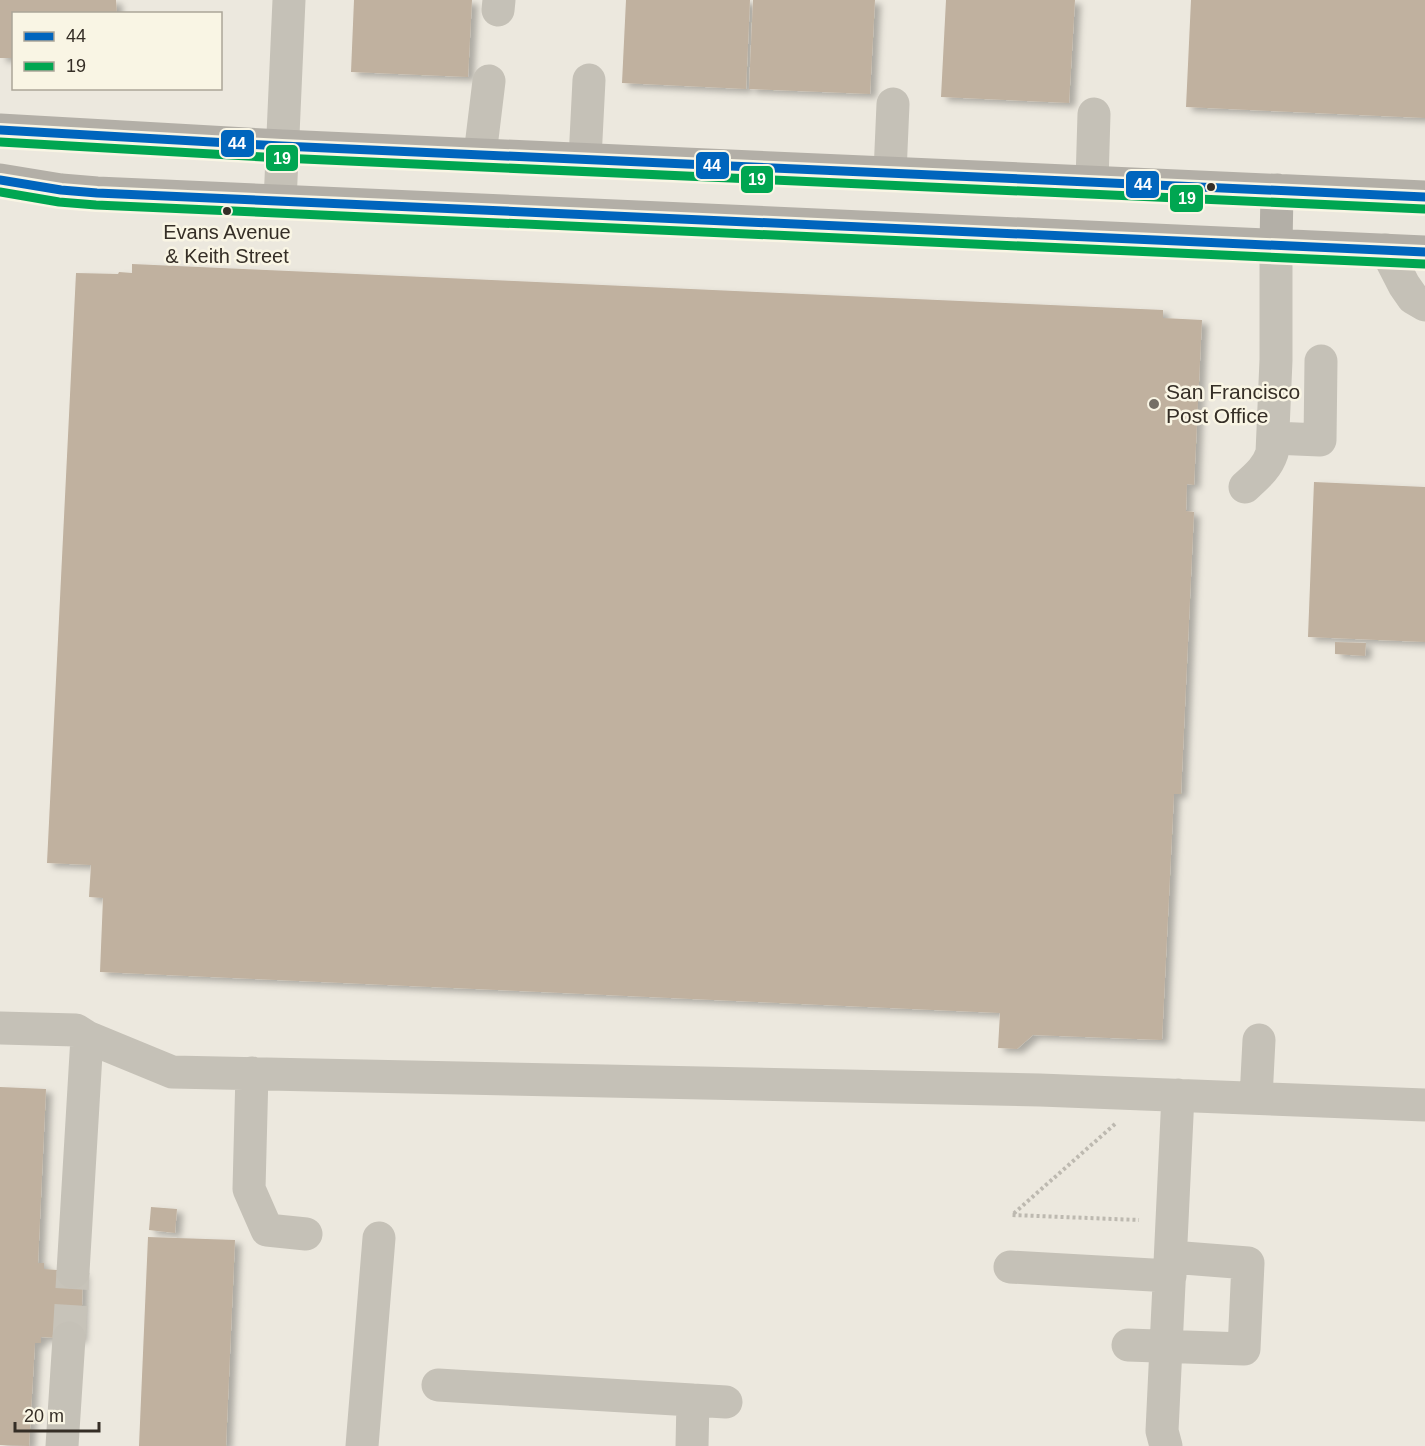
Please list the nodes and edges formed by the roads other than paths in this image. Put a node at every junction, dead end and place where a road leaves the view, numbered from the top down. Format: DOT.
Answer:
graph roads {
  1 [pos="289,0"];
  2 [pos="589,80"];
  3 [pos="489,81"];
  4 [pos="893,104"];
  5 [pos="1094,114"];
  6 [pos="0,130"];
  7 [pos="282,146"];
  8 [pos="480,155"];
  9 [pos="585,159"];
  10 [pos="890,173"];
  11 [pos="0,180"];
  12 [pos="1092,182"];
  13 [pos="1276,190"];
  14 [pos="1425,197"];
  15 [pos="280,202"];
  16 [pos="1276,246"];
  17 [pos="1386,250"];
  18 [pos="1425,252"];
  19 [pos="1425,305"];
  20 [pos="1321,361"];
  21 [pos="1273,438"];
  22 [pos="1245,486"];
  23 [pos="0,1028"];
  24 [pos="87,1037"];
  25 [pos="1259,1040"];
  26 [pos="252,1073"];
  27 [pos="1178,1095"];
  28 [pos="1256,1098"];
  29 [pos="1425,1105"];
  30 [pos="306,1234"];
  31 [pos="379,1238"];
  32 [pos="1170,1266"];
  33 [pos="1010,1267"];
  34 [pos="73,1272"];
  35 [pos="69,1338"];
  36 [pos="1128,1345"];
  37 [pos="1167,1346"];
  38 [pos="438,1385"];
  39 [pos="693,1400"];
  40 [pos="726,1402"];
  41 [pos="1161,1441"];
  42 [pos="63,1446"];
  43 [pos="362,1446"];
  44 [pos="692,1446"];
  1 -- 7 [label="street"];
  2 -- 9 [label="street"];
  3 -- 8 [label="street"];
  4 -- 10 [label="street"];
  5 -- 12 [label="street"];
  6 -- 7 [label="main road"];
  7 -- 8 [label="main road"];
  7 -- 15 [label="street"];
  8 -- 9 [label="main road"];
  9 -- 10 [label="main road"];
  10 -- 12 [label="main road"];
  11 -- 15 [label="main road"];
  12 -- 13 [label="main road"];
  13 -- 14 [label="main road"];
  13 -- 16 [label="main road"];
  15 -- 16 [label="main road"];
  16 -- 17 [label="main road"];
  16 -- 21 [label="street"];
  17 -- 18 [label="main road"];
  17 -- 19 [label="street"];
  20 -- 21 [label="street"];
  21 -- 22 [label="street"];
  23 -- 24 [label="street"];
  24 -- 26 [label="street"];
  24 -- 34 [label="street"];
  25 -- 28 [label="street"];
  26 -- 27 [label="street"];
  26 -- 30 [label="street"];
  27 -- 28 [label="street"];
  27 -- 32 [label="street"];
  28 -- 29 [label="street"];
  31 -- 43 [label="street"];
  32 -- 33 [label="street"];
  32 -- 37 [label="street"];
  32 -- 37 [label="street"];
  35 -- 42 [label="street"];
  36 -- 37 [label="street"];
  37 -- 41 [label="street"];
  38 -- 39 [label="street"];
  39 -- 40 [label="street"];
  39 -- 44 [label="street"];
}
